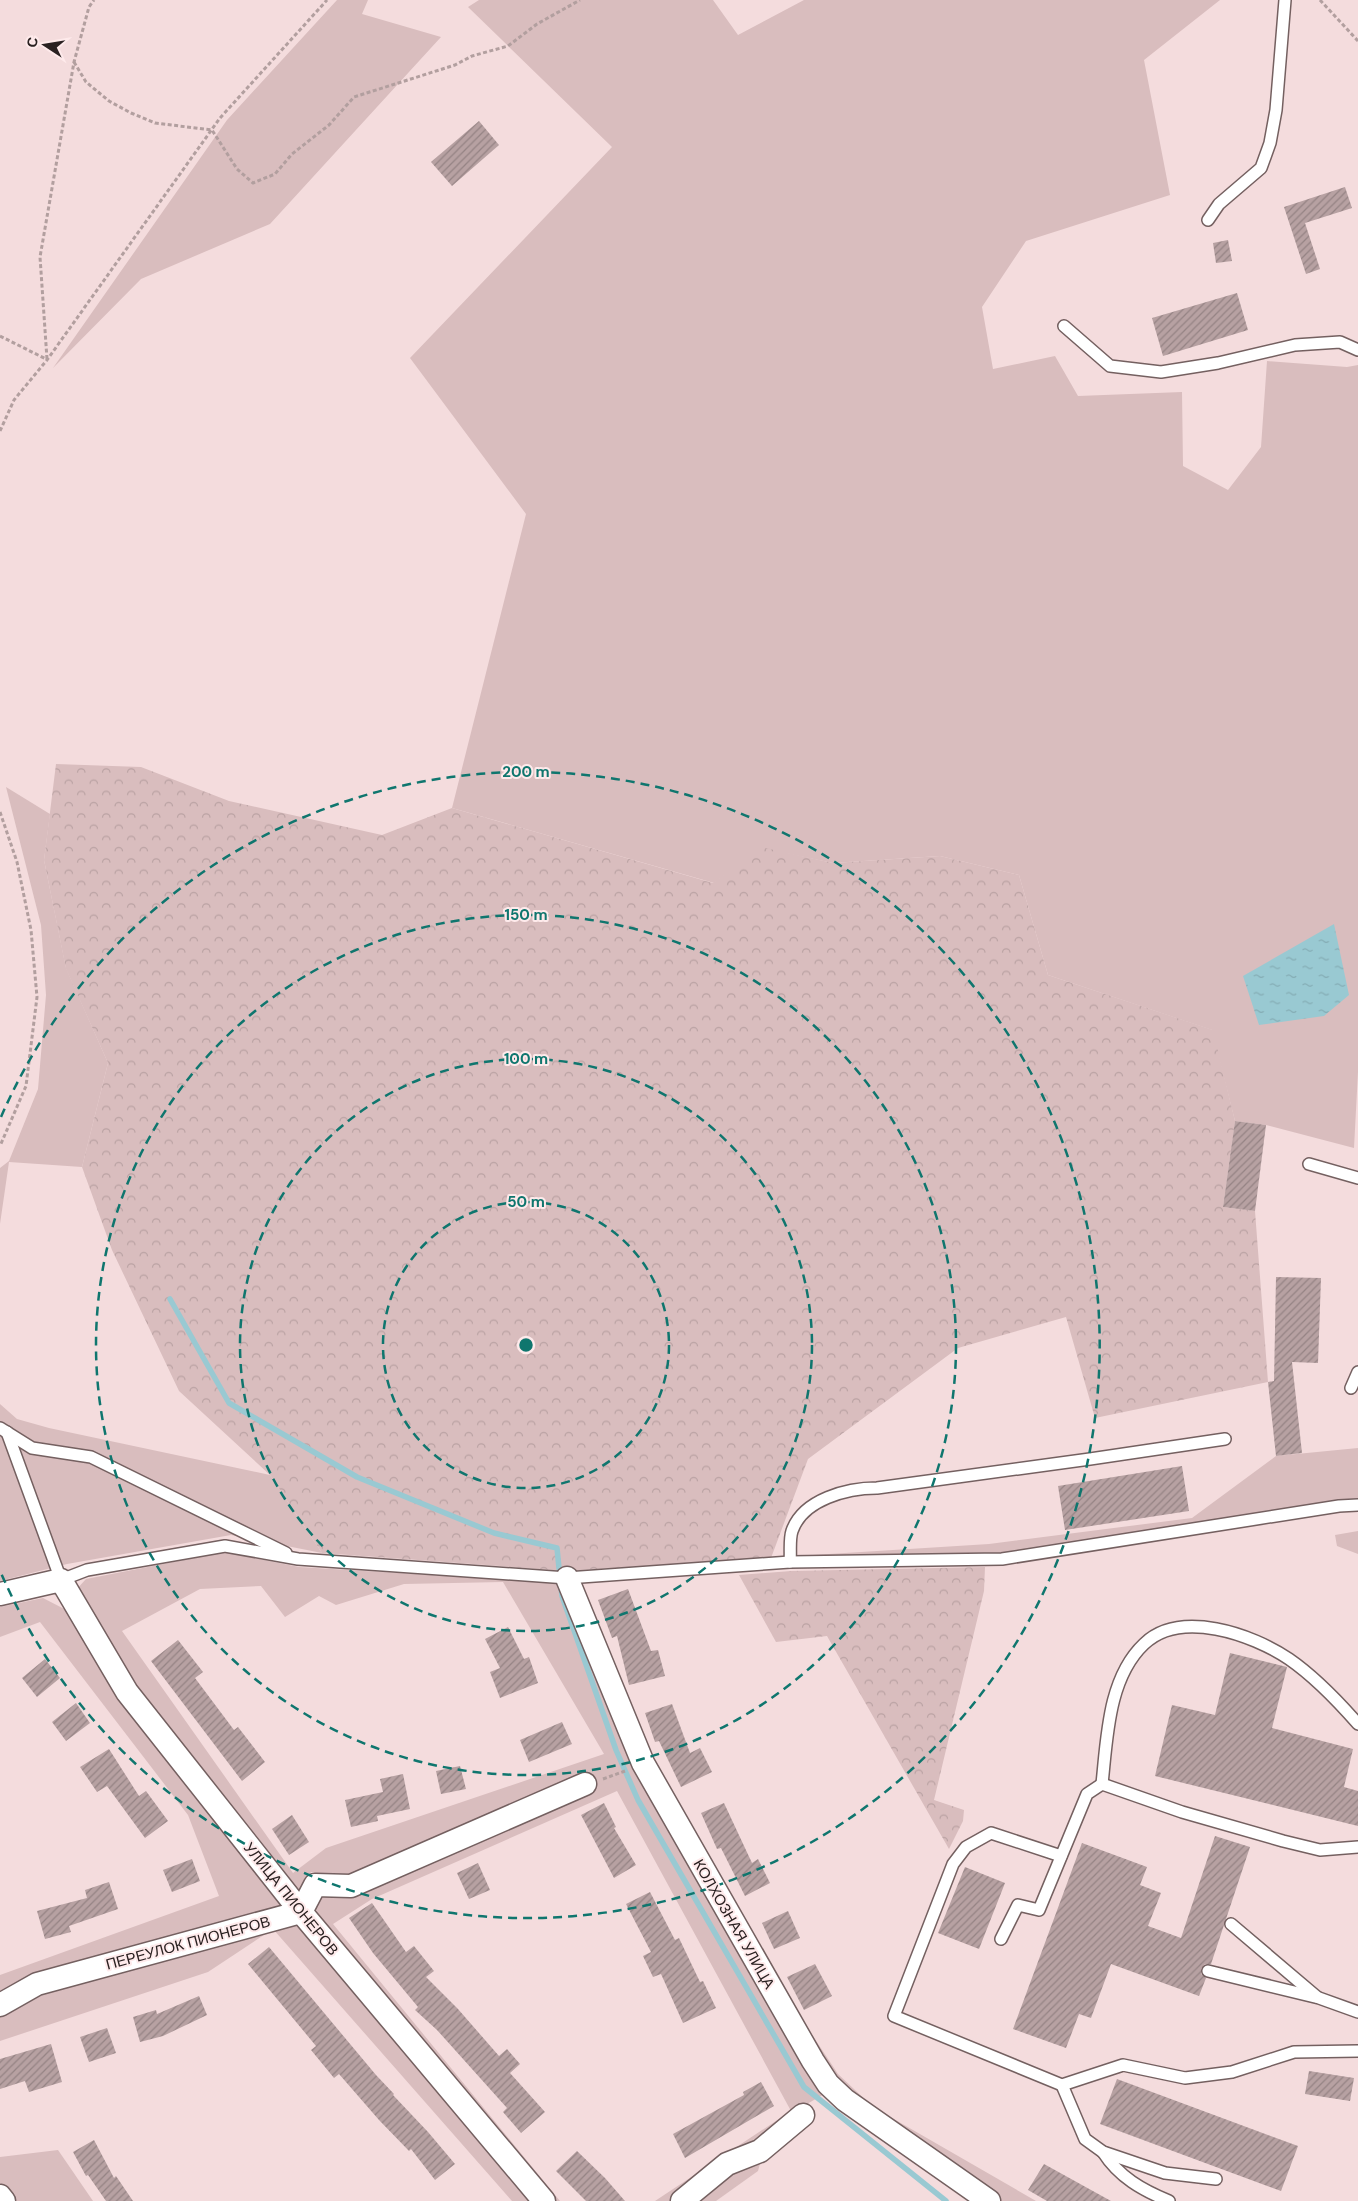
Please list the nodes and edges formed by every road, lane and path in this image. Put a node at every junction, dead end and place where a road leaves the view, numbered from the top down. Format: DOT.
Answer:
graph roads {
  1 [pos="94,0"];
  2 [pos="327,0"];
  3 [pos="580,0"];
  4 [pos="1285,0"];
  5 [pos="1320,0"];
  6 [pos="1358,41"];
  7 [pos="74,62"];
  8 [pos="212,130"];
  9 [pos="1208,220"];
  10 [pos="1064,326"];
  11 [pos="0,336"];
  12 [pos="1358,350"];
  13 [pos="47,360"];
  14 [pos="0,431"];
  15 [pos="0,812"];
  16 [pos="0,1146"];
  17 [pos="1309,1164"];
  18 [pos="1358,1178"];
  19 [pos="1358,1372"];
  20 [pos="1351,1388"];
  21 [pos="4,1430"];
  22 [pos="1225,1438"];
  23 [pos="1358,1505"];
  24 [pos="298,1559"];
  25 [pos="790,1562"];
  26 [pos="568,1578"];
  27 [pos="61,1580"];
  28 [pos="0,1594"];
  29 [pos="1358,1724"];
  30 [pos="632,1768"];
  31 [pos="610,1777"];
  32 [pos="585,1784"];
  33 [pos="1102,1784"];
  34 [pos="1358,1847"];
  35 [pos="1061,1856"];
  36 [pos="301,1912"];
  37 [pos="1232,1924"];
  38 [pos="1001,1939"];
  39 [pos="1208,1971"];
  40 [pos="1319,1998"];
  41 [pos="0,2005"];
  42 [pos="1358,2012"];
  43 [pos="1358,2052"];
  44 [pos="1062,2085"];
  45 [pos="803,2115"];
  46 [pos="1103,2152"];
  47 [pos="1216,2179"];
  48 [pos="0,2196"];
  49 [pos="4,2201"];
  50 [pos="544,2201"];
  51 [pos="682,2201"];
  52 [pos="988,2201"];
  53 [pos="1169,2201"];
  1 -- 7 [label="path"];
  2 -- 8 [label="path"];
  3 -- 8 [label="path"];
  4 -- 9 [label="lane"];
  5 -- 6 [label="path"];
  7 -- 8 [label="path"];
  7 -- 13 [label="path"];
  8 -- 13 [label="path"];
  10 -- 12 [label="lane"];
  11 -- 13 [label="path"];
  13 -- 14 [label="path"];
  15 -- 16 [label="path"];
  17 -- 18 [label="lane"];
  19 -- 20 [label="lane"];
  21 -- 24 [label="lane"];
  21 -- 27 [label="lane"];
  22 -- 25 [label="lane"];
  23 -- 25 [label="lane"];
  24 -- 26 [label="lane"];
  24 -- 27 [label="lane"];
  25 -- 26 [label="lane"];
  26 -- 52 [label="street, КОЛХОЗНАЯ УЛИЦА"];
  27 -- 28 [label="street"];
  27 -- 36 [label="street, УЛИЦА ПИОНЕРОВ"];
  29 -- 33 [label="lane"];
  30 -- 31 [label="path"];
  32 -- 36 [label="street"];
  33 -- 34 [label="lane"];
  33 -- 35 [label="lane"];
  35 -- 38 [label="lane"];
  35 -- 44 [label="lane"];
  36 -- 41 [label="street, ПЕРЕУЛОК ПИОНЕРОВ"];
  36 -- 50 [label="street, УЛИЦА ПИОНЕРОВ"];
  37 -- 40 [label="lane"];
  39 -- 40 [label="lane"];
  40 -- 42 [label="lane"];
  43 -- 44 [label="lane"];
  44 -- 46 [label="lane"];
  45 -- 51 [label="street"];
  46 -- 47 [label="lane"];
  46 -- 53 [label="lane"];
  48 -- 49 [label="street"];
}
